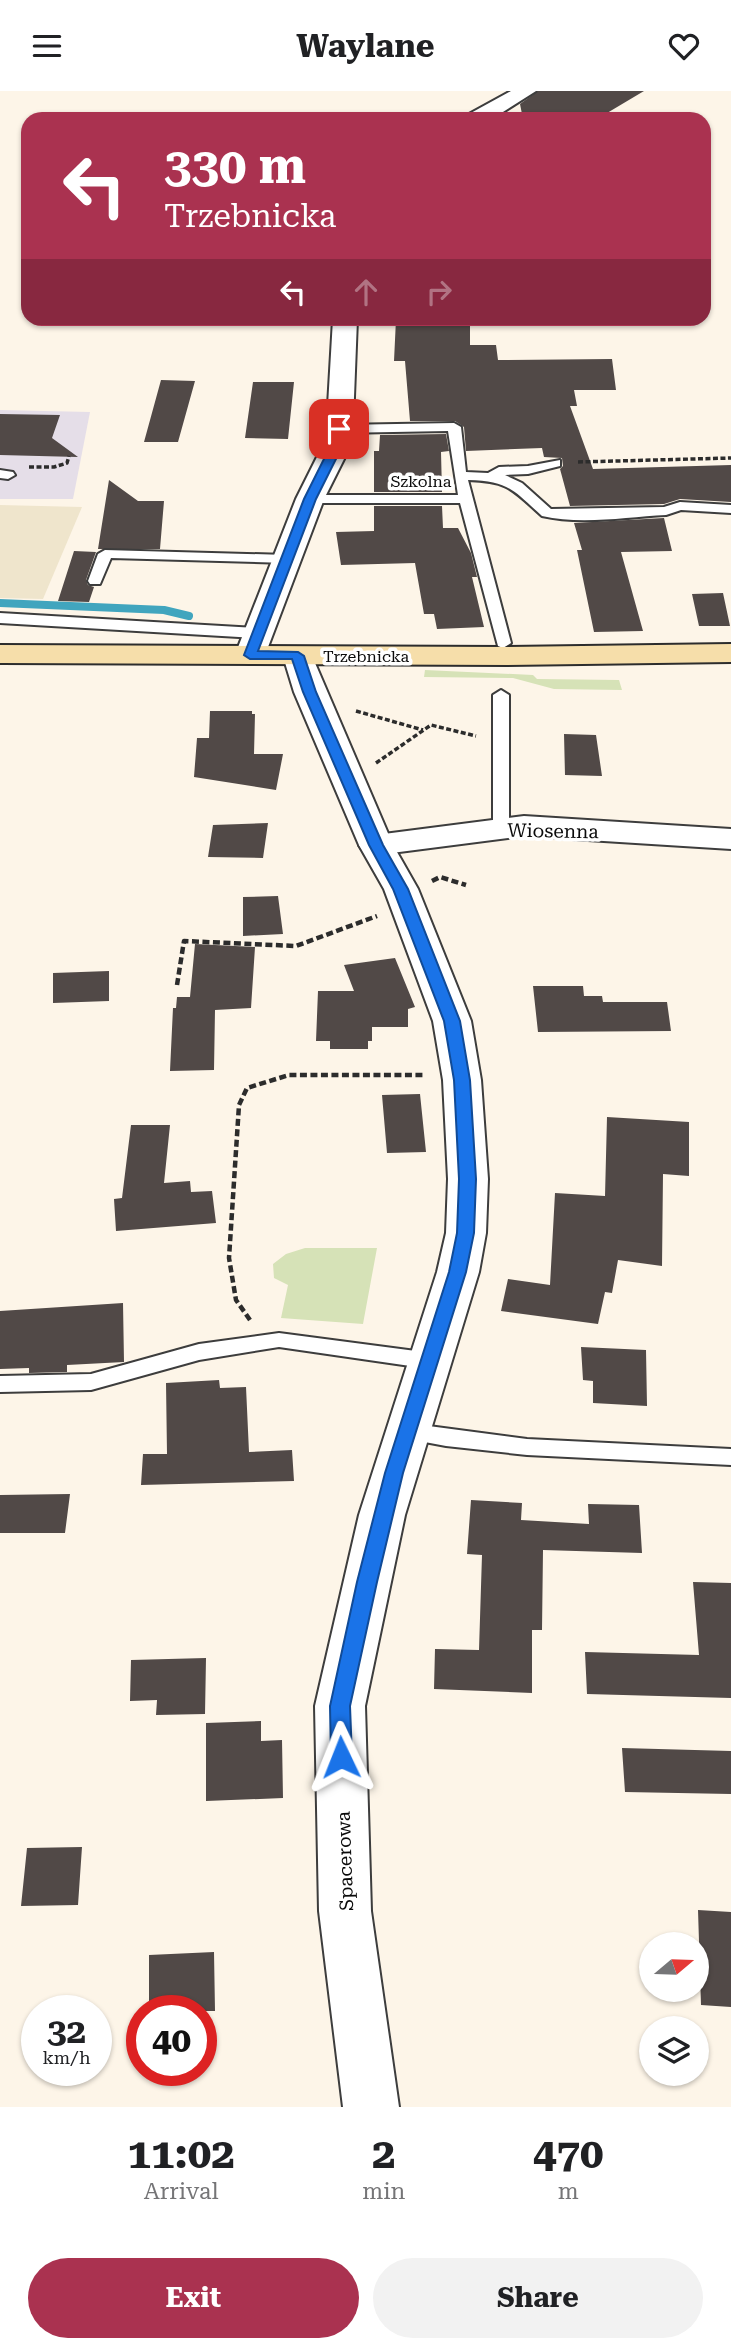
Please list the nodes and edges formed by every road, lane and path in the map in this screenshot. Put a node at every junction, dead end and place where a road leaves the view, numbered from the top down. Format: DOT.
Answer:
graph roads {
  1 [pos="526,91"];
  2 [pos="489,112"];
  3 [pos="345,326"];
  4 [pos="339,429"];
  5 [pos="69,456"];
  6 [pos="731,458"];
  7 [pos="555,463"];
  8 [pos="8,472"];
  9 [pos="493,475"];
  10 [pos="460,476"];
  11 [pos="310,499"];
  12 [pos="467,499"];
  13 [pos="731,509"];
  14 [pos="286,559"];
  15 [pos="95,581"];
  16 [pos="0,618"];
  17 [pos="503,643"];
  18 [pos="254,644"];
  19 [pos="731,653"];
  20 [pos="0,654"];
  21 [pos="298,656"];
  22 [pos="501,695"];
  23 [pos="347,709"];
  24 [pos="423,730"];
  25 [pos="481,737"];
  26 [pos="371,767"];
  27 [pos="501,829"];
  28 [pos="731,839"];
  29 [pos="376,845"];
  30 [pos="466,885"];
  31 [pos="424,892"];
  32 [pos="177,985"];
  33 [pos="461,1075"];
  34 [pos="279,1340"];
  35 [pos="431,1361"];
  36 [pos="0,1384"];
  37 [pos="406,1431"];
  38 [pos="731,1457"];
  39 [pos="371,2107"];
  1 -- 2 [label="street"];
  3 -- 4 [label="street"];
  4 -- 10 [label="lane"];
  4 -- 11 [label="street"];
  5 -- 8 [label="path"];
  6 -- 7 [label="path"];
  7 -- 9 [label="lane"];
  9 -- 10 [label="lane"];
  9 -- 13 [label="lane"];
  10 -- 12 [label="lane"];
  11 -- 12 [label="lane, Szkolna"];
  11 -- 14 [label="street"];
  12 -- 17 [label="lane, Szkolna"];
  14 -- 15 [label="lane"];
  14 -- 18 [label="street"];
  16 -- 18 [label="lane"];
  18 -- 20 [label="main road, Trzebnicka"];
  18 -- 21 [label="main road, Trzebnicka"];
  19 -- 21 [label="main road, Trzebnicka"];
  21 -- 29 [label="street, Spacerowa"];
  22 -- 27 [label="lane"];
  23 -- 24 [label="path"];
  24 -- 25 [label="path"];
  24 -- 26 [label="path"];
  27 -- 28 [label="street, Wiosenna"];
  27 -- 29 [label="street, Wiosenna"];
  29 -- 31 [label="street, Spacerowa"];
  30 -- 31 [label="path"];
  31 -- 32 [label="path"];
  31 -- 33 [label="street, Spacerowa"];
  33 -- 34 [label="path"];
  33 -- 35 [label="street, Spacerowa"];
  34 -- 35 [label="lane"];
  34 -- 36 [label="lane"];
  35 -- 37 [label="street, Spacerowa"];
  37 -- 38 [label="lane"];
  37 -- 39 [label="street, Spacerowa"];
}
